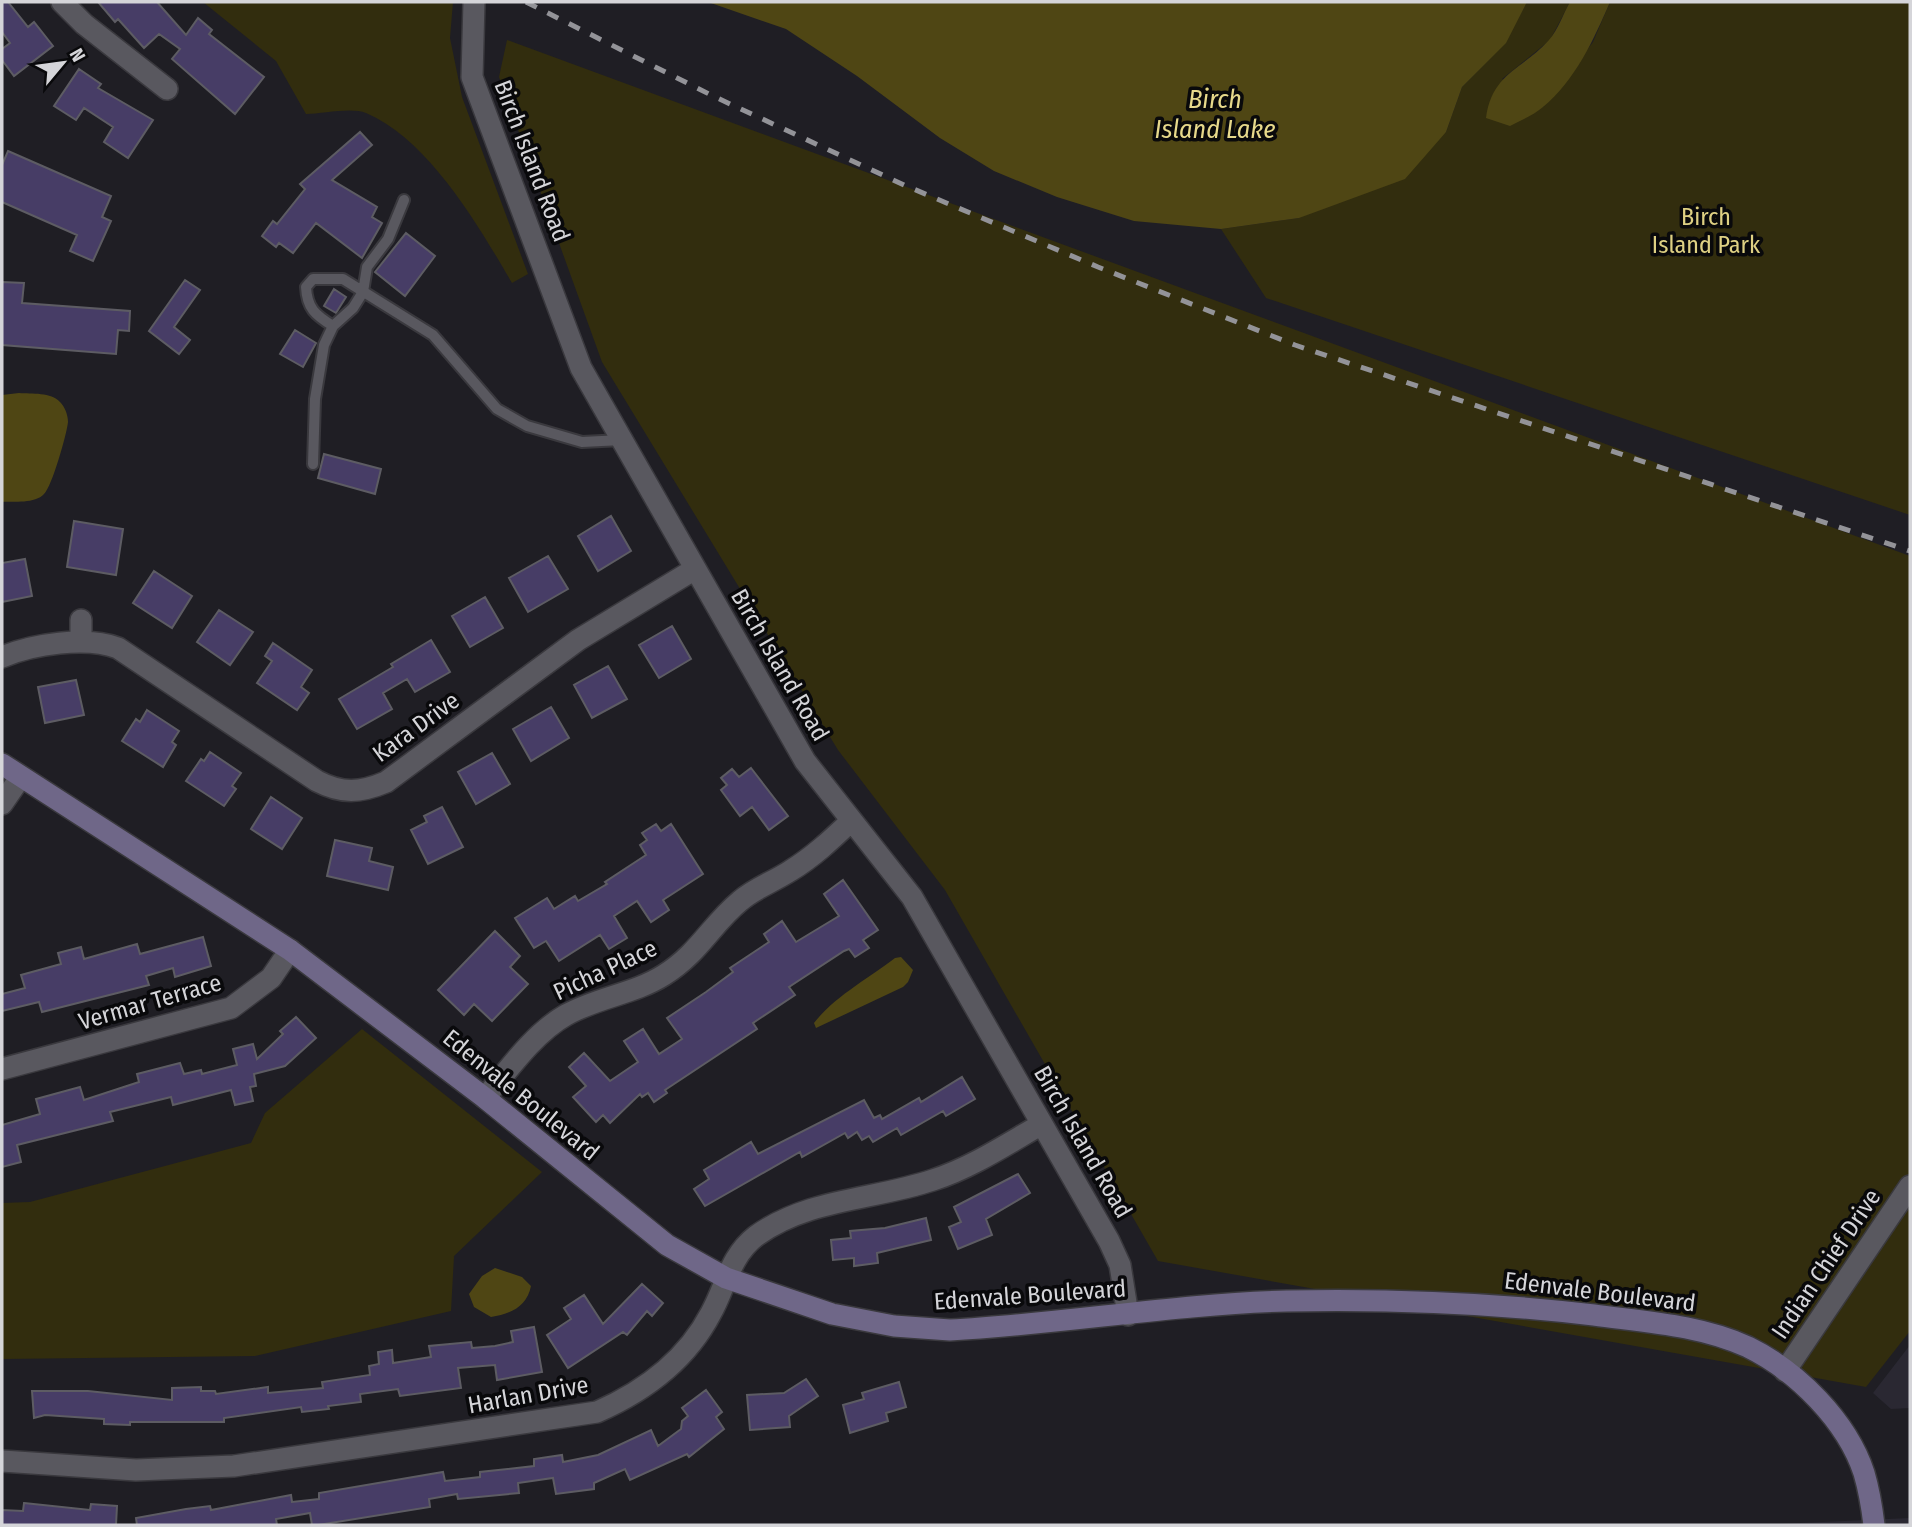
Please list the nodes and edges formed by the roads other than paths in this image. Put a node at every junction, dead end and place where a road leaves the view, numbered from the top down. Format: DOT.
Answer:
graph roads {
  1 [pos="62,2"];
  2 [pos="474,2"];
  3 [pos="167,89"];
  4 [pos="404,200"];
  5 [pos="363,292"];
  6 [pos="333,326"];
  7 [pos="622,440"];
  8 [pos="313,464"];
  9 [pos="695,569"];
  10 [pos="2,657"];
  11 [pos="2,764"];
  12 [pos="20,778"];
  13 [pos="2,804"];
  14 [pos="851,821"];
  15 [pos="290,950"];
  16 [pos="2,1069"];
  17 [pos="485,1098"];
  18 [pos="1042,1124"];
  19 [pos="1910,1186"];
  20 [pos="726,1278"];
  21 [pos="1128,1315"];
  22 [pos="1784,1371"];
  23 [pos="2,1461"];
  24 [pos="1874,1525"];
  1 -- 3 [label="street"];
  2 -- 7 [label="street, Birch Island Road"];
  4 -- 5 [label="lane"];
  5 -- 6 [label="lane"];
  5 -- 6 [label="lane"];
  5 -- 7 [label="lane"];
  6 -- 8 [label="lane"];
  7 -- 9 [label="street, Birch Island Road"];
  9 -- 10 [label="street, Kara Drive"];
  9 -- 14 [label="street, Birch Island Road"];
  11 -- 12 [label="street, Edenvale Boulevard"];
  12 -- 13 [label="street"];
  12 -- 15 [label="street, Edenvale Boulevard"];
  14 -- 17 [label="street, Picha Place"];
  14 -- 18 [label="street, Birch Island Road"];
  15 -- 16 [label="street, Vermar Terrace"];
  15 -- 17 [label="street, Edenvale Boulevard"];
  17 -- 20 [label="street, Edenvale Boulevard"];
  18 -- 20 [label="street, Harlan Drive"];
  18 -- 21 [label="street, Birch Island Road"];
  19 -- 22 [label="street, Indian Chief Drive"];
  20 -- 21 [label="street, Edenvale Boulevard"];
  20 -- 23 [label="street, Harlan Drive"];
  21 -- 22 [label="street, Edenvale Boulevard"];
  22 -- 24 [label="street, Edenvale Boulevard"];
}
